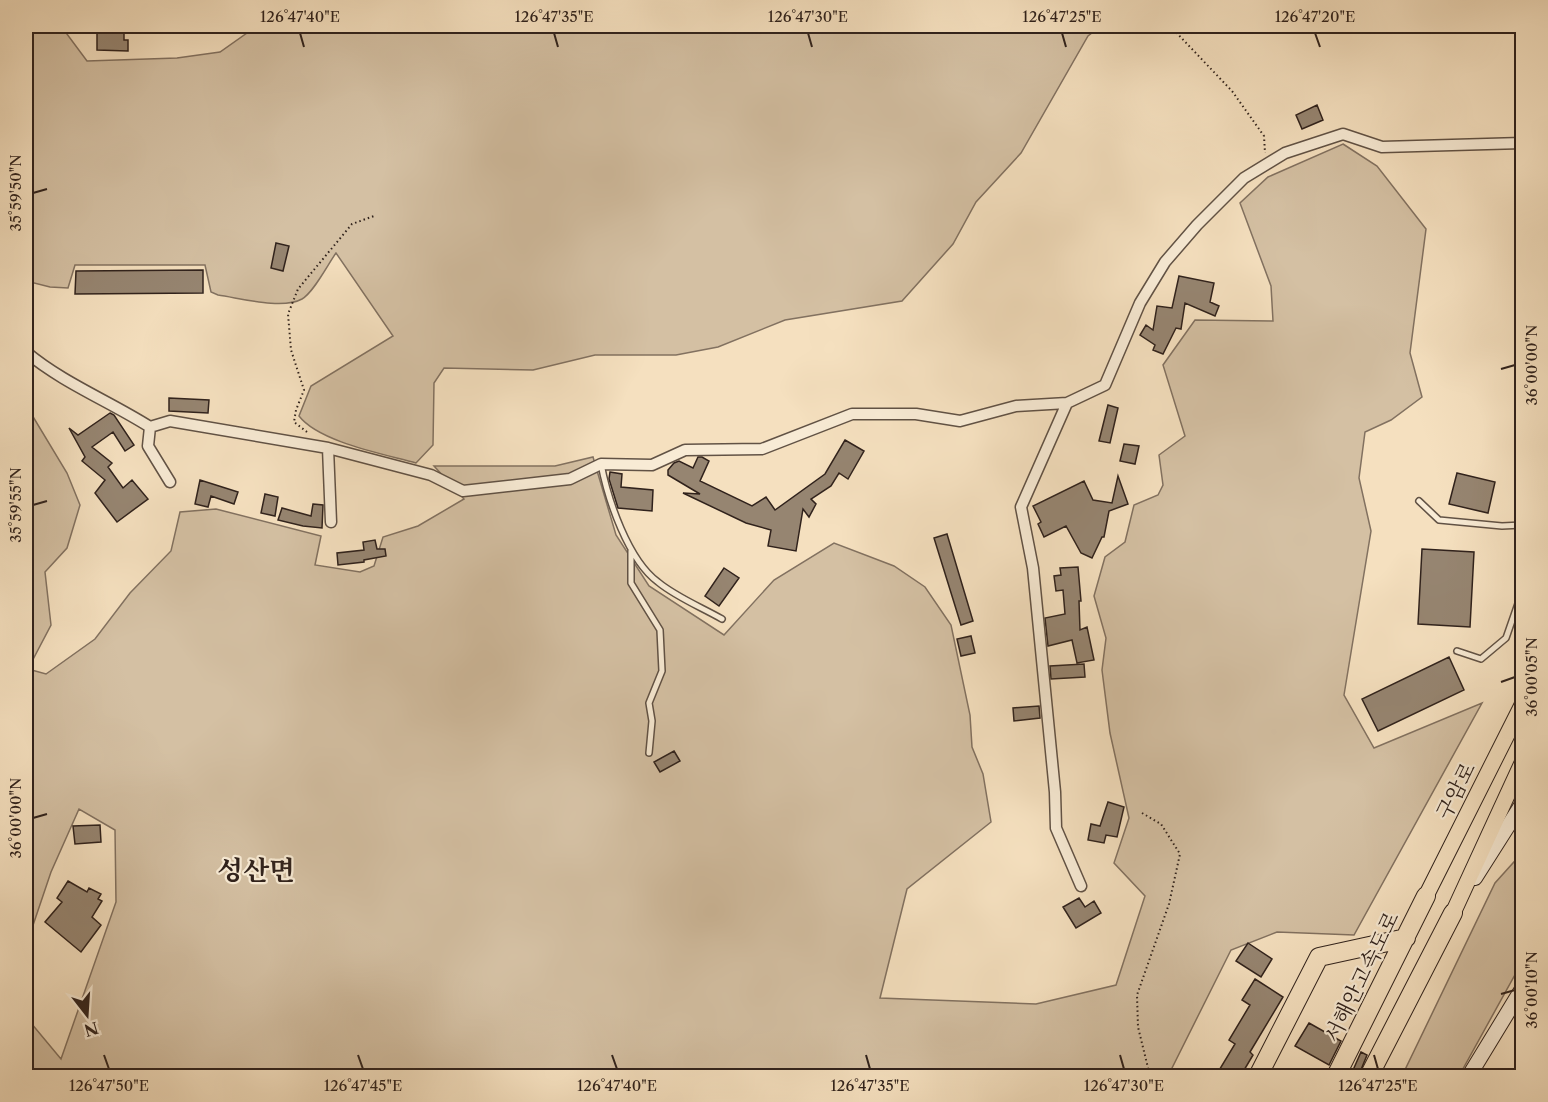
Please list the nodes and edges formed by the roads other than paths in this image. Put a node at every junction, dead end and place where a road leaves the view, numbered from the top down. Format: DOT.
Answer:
graph roads {
  1 [pos="1522,142"];
  2 [pos="26,352"];
  3 [pos="1067,403"];
  4 [pos="150,427"];
  5 [pos="328,448"];
  6 [pos="601,464"];
  7 [pos="170,482"];
  8 [pos="1419,501"];
  9 [pos="331,522"];
  10 [pos="1522,525"];
  11 [pos="632,551"];
  12 [pos="1522,592"];
  13 [pos="722,619"];
  14 [pos="1457,651"];
  15 [pos="1522,705"];
  16 [pos="649,753"];
  17 [pos="1522,763"];
  18 [pos="1522,804"];
  19 [pos="1081,886"];
  20 [pos="1426,896"];
  21 [pos="1454,913"];
  22 [pos="1406,938"];
  23 [pos="1522,989"];
  24 [pos="1258,1077"];
  25 [pos="1336,1077"];
  26 [pos="1369,1077"];
  27 [pos="1469,1077"];
  1 -- 3 [label="street"];
  2 -- 4 [label="street"];
  3 -- 6 [label="street"];
  3 -- 19 [label="street"];
  4 -- 5 [label="street"];
  4 -- 7 [label="street"];
  5 -- 6 [label="street"];
  5 -- 9 [label="street"];
  6 -- 11 [label="lane"];
  8 -- 10 [label="lane"];
  11 -- 13 [label="lane"];
  11 -- 16 [label="lane"];
  12 -- 14 [label="lane"];
  15 -- 20 [label="main road, 구암로"];
  17 -- 21 [label="main road"];
  18 -- 21 [label="main road"];
  20 -- 22 [label="highway, 서해안고속도로"];
  21 -- 26 [label="highway"];
  22 -- 24 [label="highway"];
  22 -- 25 [label="highway, 서해안고속도로"];
  23 -- 27 [label="main road"];
}
